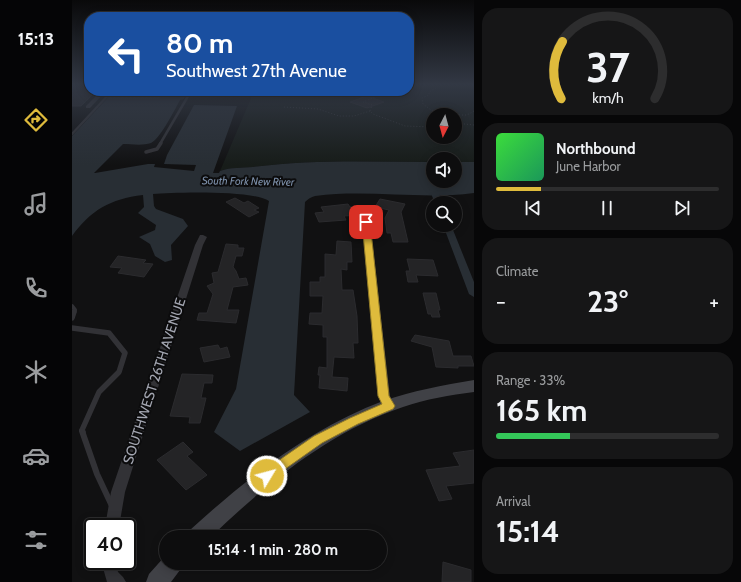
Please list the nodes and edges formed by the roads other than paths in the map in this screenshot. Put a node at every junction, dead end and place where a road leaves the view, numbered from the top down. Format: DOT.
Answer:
graph roads {
  1 [pos="93,111"];
  2 [pos="179,111"];
  3 [pos="72,134"];
  4 [pos="146,152"];
  5 [pos="366,222"];
  6 [pos="203,237"];
  7 [pos="72,306"];
  8 [pos="72,318"];
  9 [pos="72,328"];
  10 [pos="474,386"];
  11 [pos="389,406"];
  12 [pos="115,513"];
  13 [pos="114,518"];
  14 [pos="204,530"];
  15 [pos="110,570"];
  16 [pos="167,570"];
  17 [pos="118,582"];
  18 [pos="157,582"];
  1 -- 3 [label="lane"];
  2 -- 4 [label="lane"];
  5 -- 11 [label="street"];
  6 -- 12 [label="street, SOUTHWEST 26TH AVENUE"];
  7 -- 8 [label="lane"];
  9 -- 12 [label="lane"];
  10 -- 11 [label="street"];
  11 -- 14 [label="street"];
  12 -- 13 [label="street, SOUTHWEST 26TH AVENUE"];
  15 -- 17 [label="street"];
  16 -- 18 [label="street"];
}
